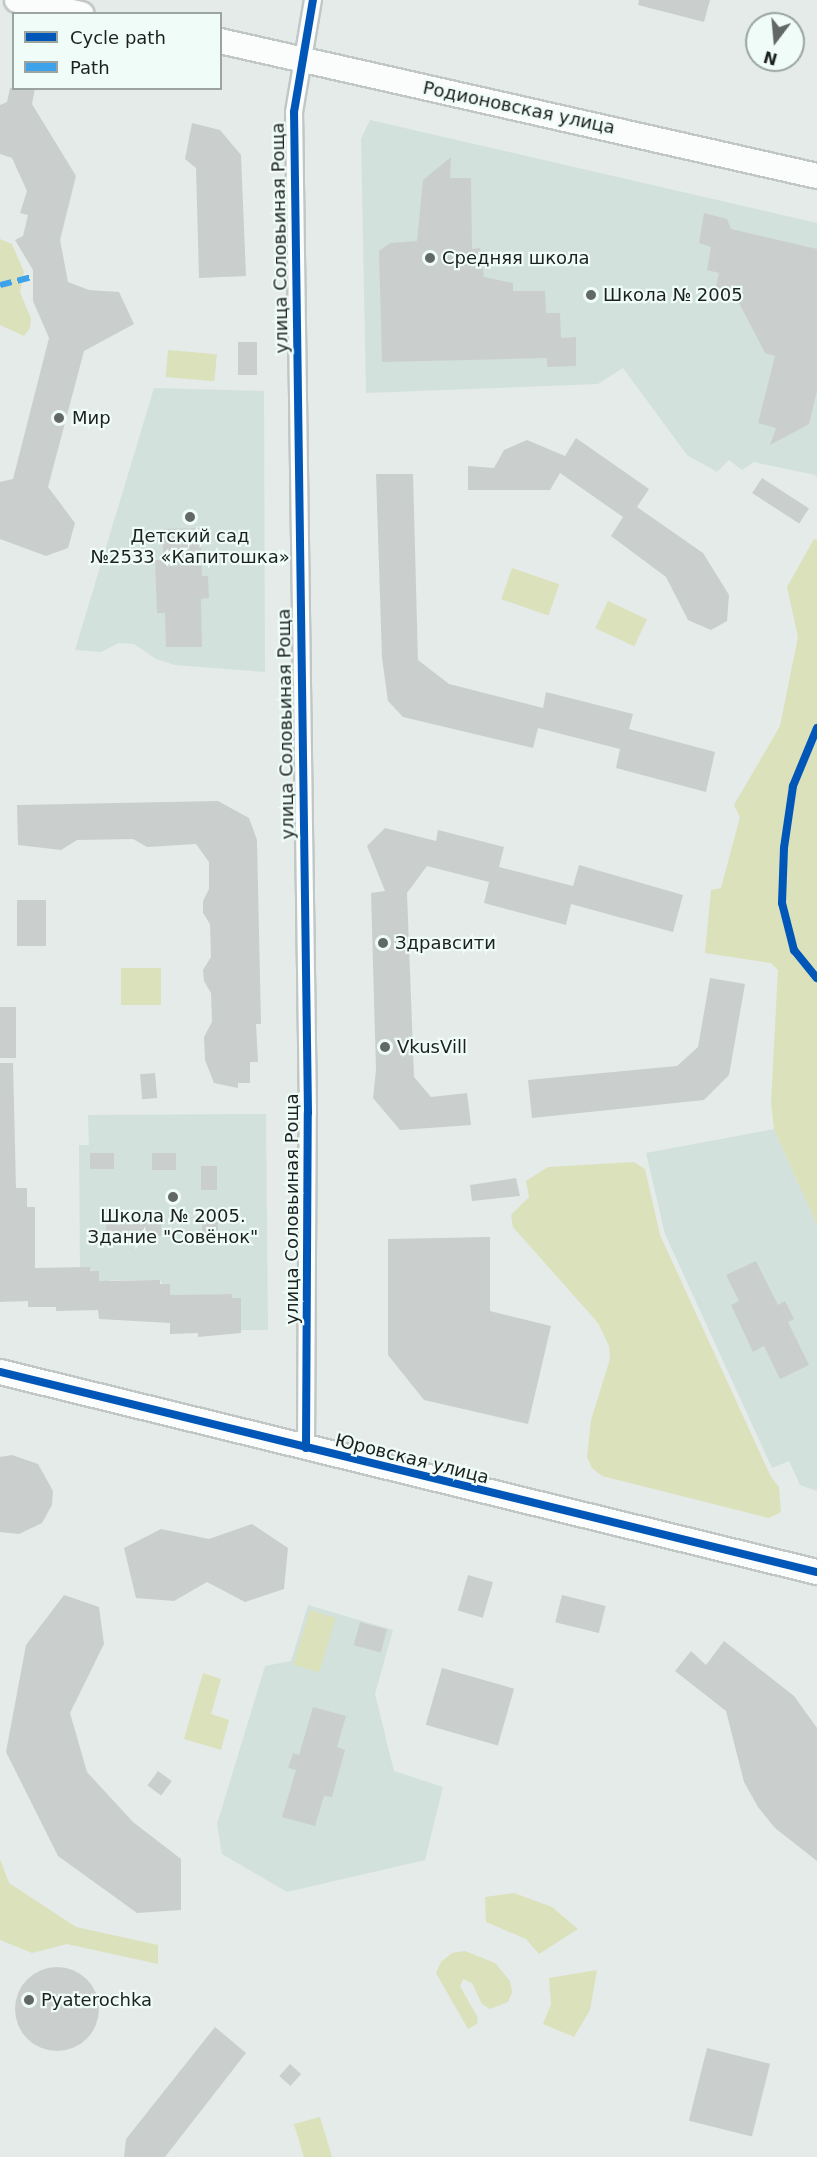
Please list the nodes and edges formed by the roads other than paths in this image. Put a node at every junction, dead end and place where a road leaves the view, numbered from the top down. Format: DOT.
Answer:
graph roads {
  1 [pos="17,0"];
  2 [pos="314,0"];
  3 [pos="72,12"];
  4 [pos="222,41"];
  5 [pos="303,59"];
  6 [pos="817,176"];
  7 [pos="0,1372"];
  8 [pos="306,1448"];
  9 [pos="817,1572"];
  1 -- 3 [label="street"];
  2 -- 5 [label="street, улица Соловьиная Роща"];
  4 -- 5 [label="street, Родионовская улица"];
  5 -- 6 [label="street, Родионовская улица"];
  5 -- 8 [label="street, улица Соловьиная Роща"];
  7 -- 8 [label="street, Юровская улица"];
  8 -- 9 [label="street, Юровская улица"];
}
